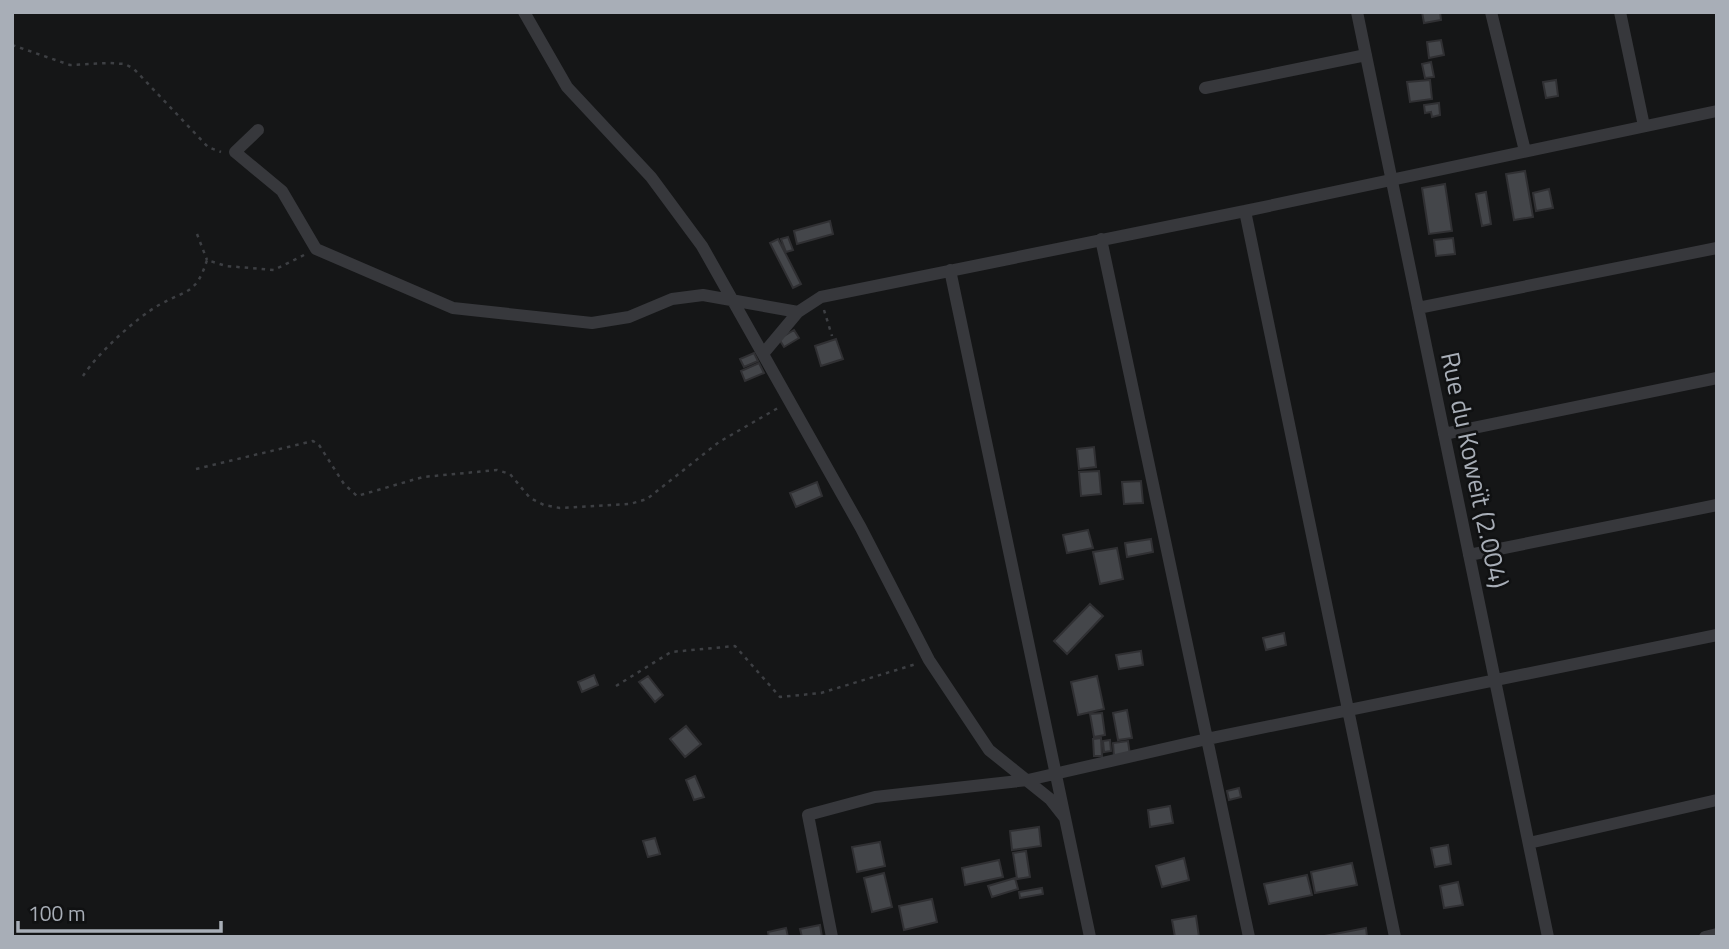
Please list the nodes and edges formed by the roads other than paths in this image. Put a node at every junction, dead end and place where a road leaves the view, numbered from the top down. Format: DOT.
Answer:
graph roads {
  1 [pos="524,12"];
  2 [pos="1357,12"];
  3 [pos="1491,12"];
  4 [pos="1620,12"];
  5 [pos="1366,55"];
  6 [pos="1205,88"];
  7 [pos="1717,111"];
  8 [pos="1644,126"];
  9 [pos="258,130"];
  10 [pos="1525,150"];
  11 [pos="1391,178"];
  12 [pos="1245,211"];
  13 [pos="1101,239"];
  14 [pos="1717,248"];
  15 [pos="950,270"];
  16 [pos="734,300"];
  17 [pos="1418,308"];
  18 [pos="798,312"];
  19 [pos="763,354"];
  20 [pos="1717,378"];
  21 [pos="1444,434"];
  22 [pos="1717,505"];
  23 [pos="1469,555"];
  24 [pos="1717,635"];
  25 [pos="1495,682"];
  26 [pos="1348,712"];
  27 [pos="1208,739"];
  28 [pos="1055,773"];
  29 [pos="1028,780"];
  30 [pos="1717,800"];
  31 [pos="1065,818"];
  32 [pos="1529,843"];
  33 [pos="1717,934"];
  34 [pos="832,937"];
  35 [pos="1090,937"];
  36 [pos="1250,937"];
  37 [pos="1395,937"];
  38 [pos="1548,937"];
  39 [pos="1705,937"];
  1 -- 16 [label="street"];
  2 -- 5 [label="street, Rue du Koweït (2.004)"];
  3 -- 10 [label="street"];
  4 -- 8 [label="street"];
  5 -- 6 [label="street"];
  5 -- 11 [label="street, Rue du Koweït (2.004)"];
  7 -- 8 [label="street"];
  8 -- 10 [label="street"];
  9 -- 16 [label="street"];
  10 -- 11 [label="street"];
  11 -- 12 [label="street"];
  11 -- 17 [label="street, Rue du Koweït (2.004)"];
  12 -- 13 [label="street"];
  12 -- 26 [label="street"];
  13 -- 15 [label="street"];
  13 -- 27 [label="street"];
  14 -- 17 [label="street"];
  15 -- 18 [label="street"];
  15 -- 28 [label="street"];
  16 -- 18 [label="street"];
  16 -- 19 [label="street"];
  17 -- 21 [label="street, Rue du Koweït (2.004)"];
  18 -- 19 [label="street"];
  19 -- 29 [label="street"];
  20 -- 21 [label="street"];
  21 -- 23 [label="street, Rue du Koweït (2.004)"];
  22 -- 23 [label="street"];
  23 -- 25 [label="street, Rue du Koweït (2.004)"];
  24 -- 25 [label="street"];
  25 -- 26 [label="street"];
  25 -- 32 [label="street, Rue du Koweït (2.004)"];
  26 -- 27 [label="street"];
  26 -- 37 [label="street"];
  27 -- 28 [label="street"];
  27 -- 36 [label="street"];
  28 -- 29 [label="street"];
  28 -- 31 [label="street"];
  29 -- 31 [label="street"];
  29 -- 34 [label="street"];
  30 -- 32 [label="street"];
  31 -- 35 [label="street"];
  32 -- 38 [label="street, Rue du Koweït (2.004)"];
  33 -- 39 [label="street"];
}
